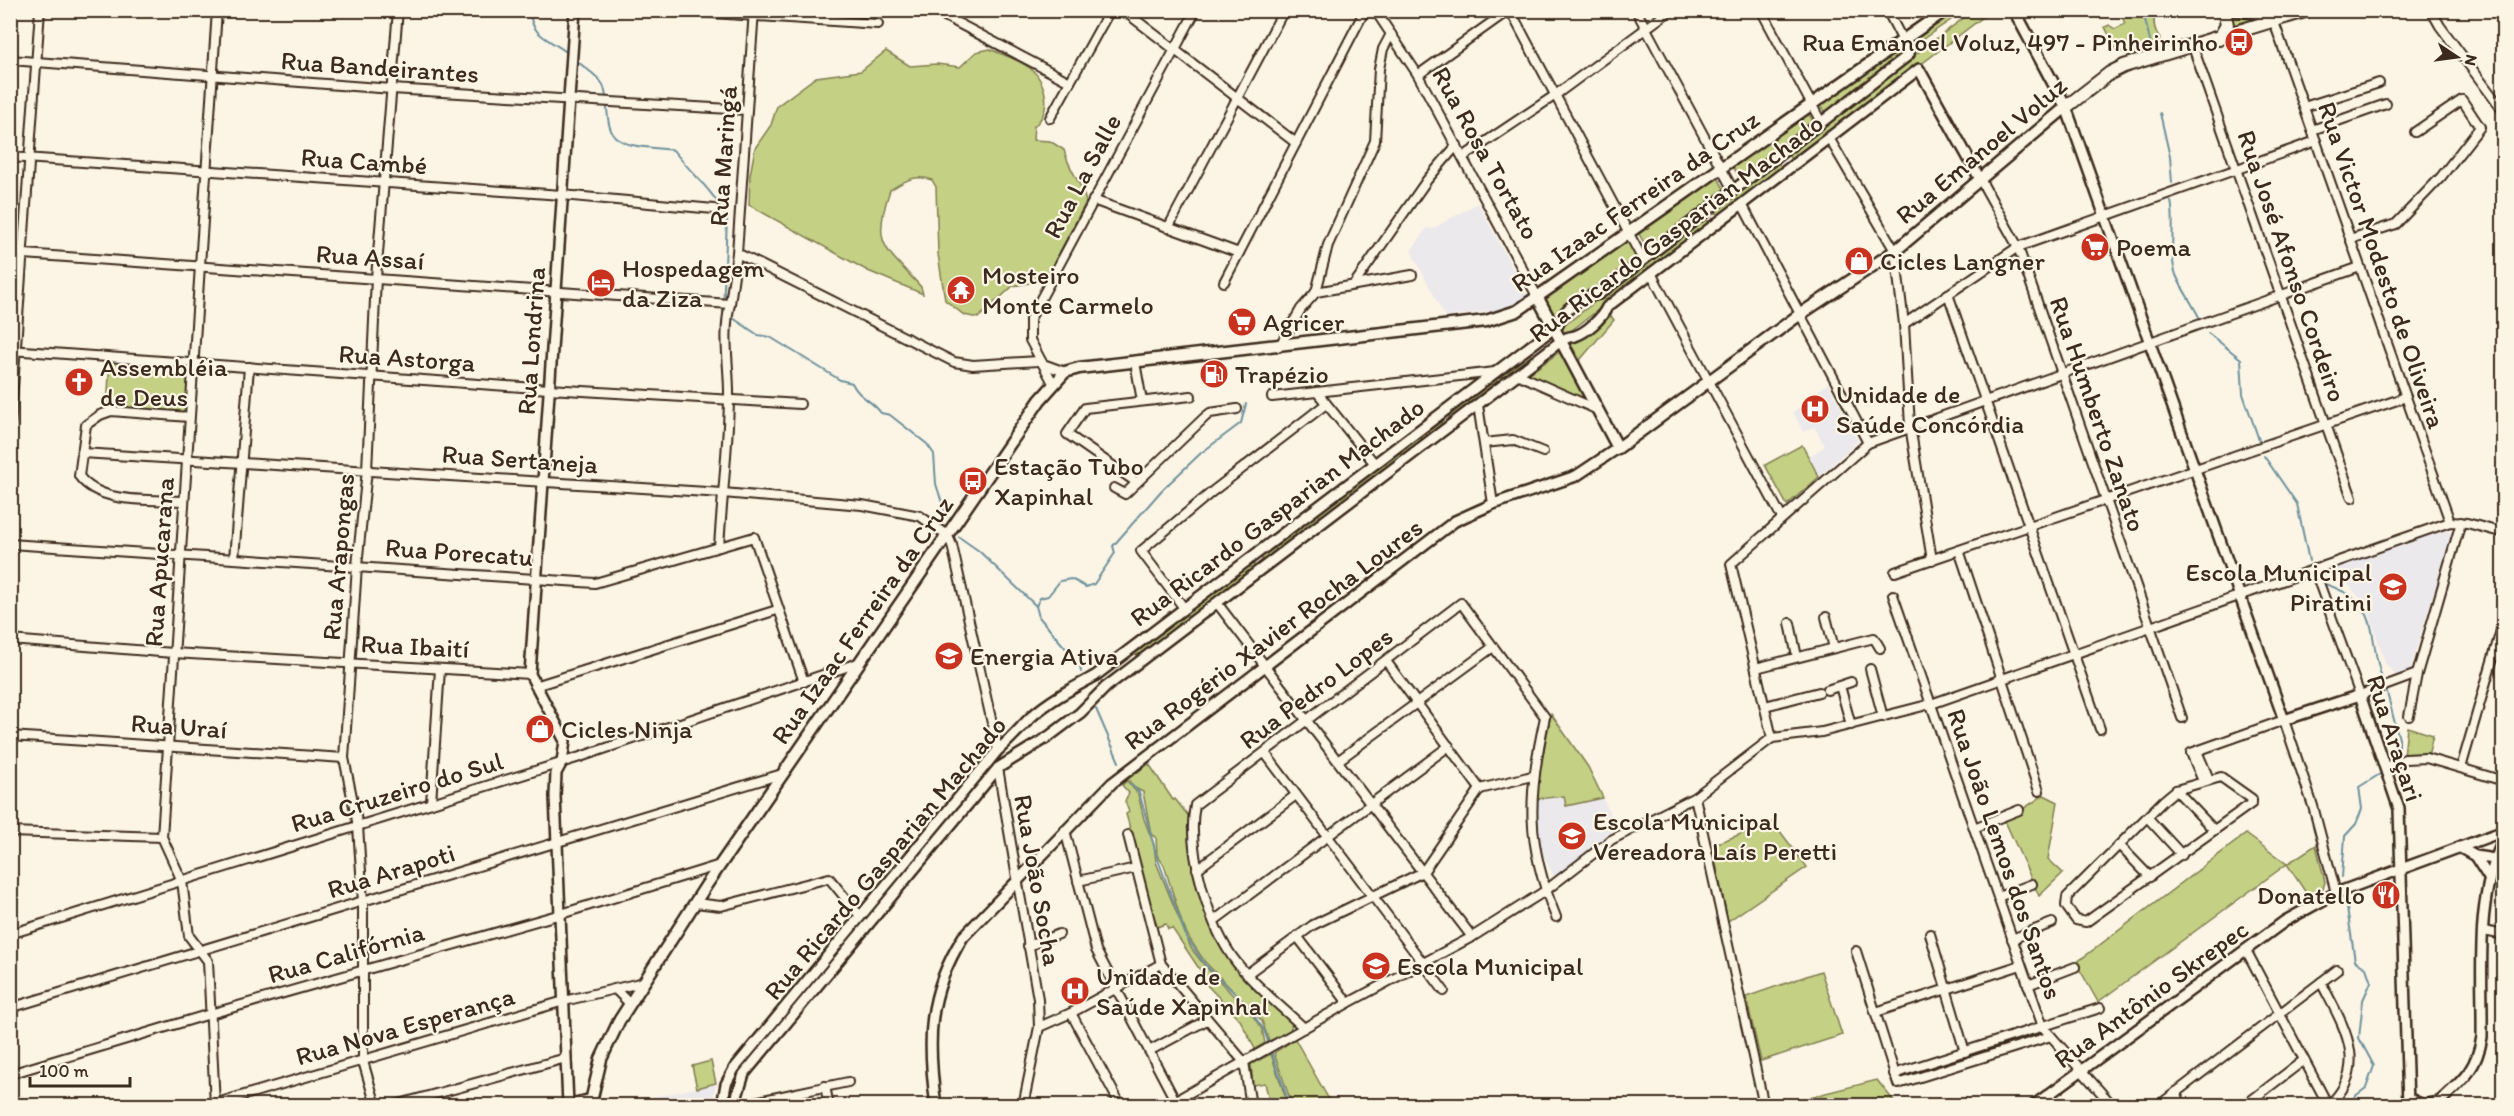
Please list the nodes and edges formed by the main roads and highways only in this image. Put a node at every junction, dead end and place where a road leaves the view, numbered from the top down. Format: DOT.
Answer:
graph roads {
  1 [pos="1946,10"];
  2 [pos="2014,10"];
  3 [pos="2225,10"];
  4 [pos="2308,10"];
  5 [pos="2219,39"];
  6 [pos="2066,107"];
  7 [pos="1538,298"];
  8 [pos="1618,448"];
  9 [pos="590,1102"];
  10 [pos="568,1105"];
  1 -- 7 [label="main road, Rua Izaac Ferreira da Cruz"];
  2 -- 6 [label="main road"];
  3 -- 5 [label="main road"];
  4 -- 5 [label="main road, Rua Emanoel Voluz"];
  5 -- 6 [label="main road, Rua Emanoel Voluz"];
  6 -- 8 [label="main road, Rua Emanoel Voluz"];
  7 -- 8 [label="main road, Rua Rosa Tortato"];
  7 -- 9 [label="main road, Rua Izaac Ferreira da Cruz"];
  9 -- 10 [label="main road"];
}
